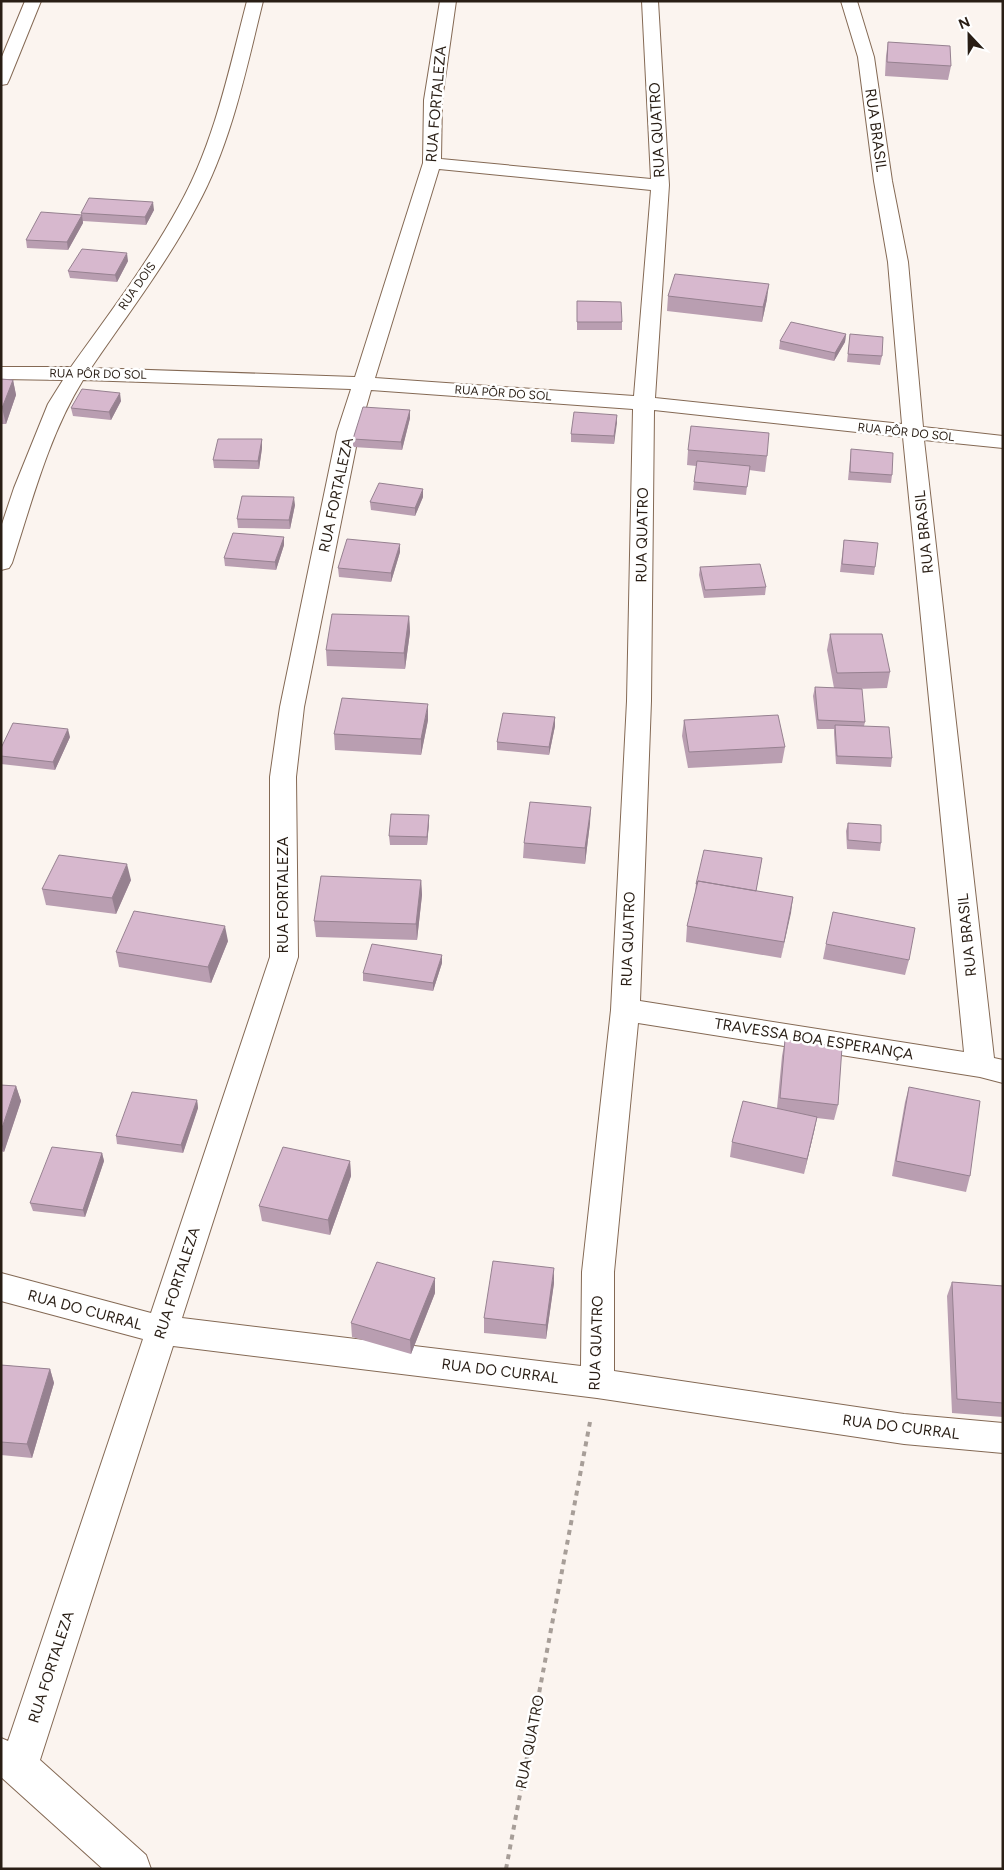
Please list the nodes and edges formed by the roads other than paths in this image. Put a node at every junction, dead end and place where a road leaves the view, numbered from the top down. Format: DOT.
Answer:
graph roads {
  1 [pos="33,1"];
  2 [pos="254,1"];
  3 [pos="448,1"];
  4 [pos="650,1"];
  5 [pos="849,1"];
  6 [pos="1,80"];
  7 [pos="432,163"];
  8 [pos="660,185"];
  9 [pos="1,373"];
  10 [pos="77,373"];
  11 [pos="364,382"];
  12 [pos="644,403"];
  13 [pos="913,433"];
  14 [pos="1003,442"];
  15 [pos="1,563"];
  16 [pos="625,1010"];
  17 [pos="992,1069"];
  18 [pos="1,1288"];
  19 [pos="162,1330"];
  20 [pos="597,1383"];
  21 [pos="1003,1438"];
  22 [pos="10,1761"];
  23 [pos="132,1869"];
  1 -- 6 [label="street"];
  2 -- 10 [label="street, RUA DOIS"];
  3 -- 7 [label="street, RUA FORTALEZA"];
  4 -- 8 [label="street, RUA QUATRO"];
  5 -- 13 [label="street, RUA BRASIL"];
  7 -- 8 [label="street"];
  7 -- 11 [label="street, RUA FORTALEZA"];
  8 -- 12 [label="street, RUA QUATRO"];
  9 -- 10 [label="street, RUA PÔR DO SOL"];
  10 -- 11 [label="street, RUA PÔR DO SOL"];
  10 -- 15 [label="street, RUA DOIS"];
  11 -- 12 [label="street, RUA PÔR DO SOL"];
  11 -- 19 [label="street, RUA FORTALEZA"];
  12 -- 13 [label="street, RUA PÔR DO SOL"];
  12 -- 16 [label="street, RUA QUATRO"];
  13 -- 14 [label="street, RUA PÔR DO SOL"];
  13 -- 17 [label="street, RUA BRASIL"];
  16 -- 17 [label="street, TRAVESSA BOA ESPERANÇA"];
  16 -- 20 [label="street, RUA QUATRO"];
  18 -- 19 [label="street, RUA DO CURRAL"];
  19 -- 20 [label="street, RUA DO CURRAL"];
  19 -- 22 [label="street, RUA FORTALEZA"];
  20 -- 21 [label="street, RUA DO CURRAL"];
  22 -- 23 [label="street"];
}
